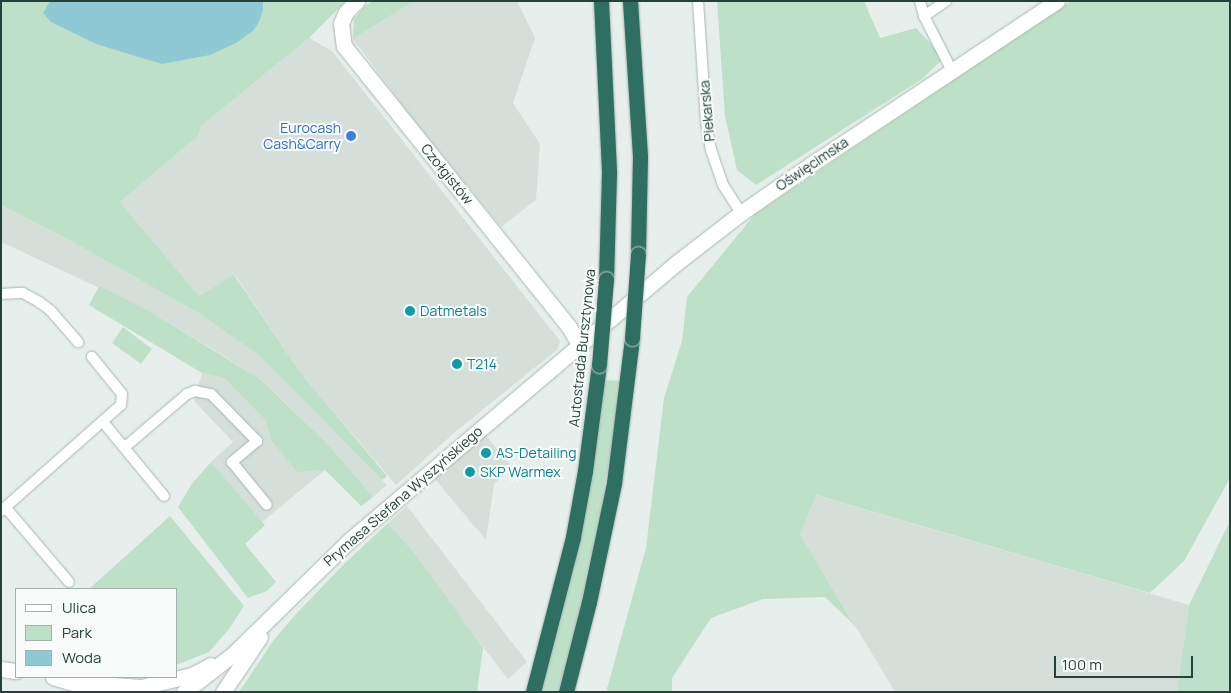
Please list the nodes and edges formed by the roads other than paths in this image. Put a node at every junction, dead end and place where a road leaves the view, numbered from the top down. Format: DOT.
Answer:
graph roads {
  1 [pos="357,1"];
  2 [pos="601,1"];
  3 [pos="630,1"];
  4 [pos="698,1"];
  5 [pos="920,1"];
  6 [pos="946,1"];
  7 [pos="1057,1"];
  8 [pos="924,16"];
  9 [pos="952,71"];
  10 [pos="740,213"];
  11 [pos="1,294"];
  12 [pos="78,342"];
  13 [pos="580,344"];
  14 [pos="92,357"];
  15 [pos="103,422"];
  16 [pos="125,447"];
  17 [pos="164,496"];
  18 [pos="267,505"];
  19 [pos="3,510"];
  20 [pos="69,582"];
  21 [pos="280,607"];
  22 [pos="232,655"];
  23 [pos="1,669"];
  24 [pos="15,671"];
  25 [pos="178,677"];
  26 [pos="57,678"];
  27 [pos="175,678"];
  28 [pos="71,682"];
  29 [pos="567,688"];
  30 [pos="92,692"];
  31 [pos="98,692"];
  32 [pos="116,692"];
  33 [pos="184,692"];
  34 [pos="202,692"];
  35 [pos="223,692"];
  36 [pos="534,692"];
  1 -- 13 [label="street, Czołgistów"];
  2 -- 36 [label="highway, Autostrada Bursztynowa, bridge"];
  3 -- 29 [label="highway, bridge"];
  4 -- 10 [label="street, Piekarska"];
  5 -- 8 [label="street"];
  6 -- 8 [label="street"];
  7 -- 9 [label="street, Oświęcimska"];
  8 -- 9 [label="street"];
  9 -- 10 [label="street, Oświęcimska"];
  10 -- 13 [label="street, Oświęcimska"];
  11 -- 12 [label="street"];
  13 -- 21 [label="street, Prymasa Stefana Wyszyńskiego"];
  14 -- 15 [label="street"];
  15 -- 16 [label="street"];
  15 -- 19 [label="street"];
  16 -- 17 [label="street"];
  16 -- 18 [label="street"];
  19 -- 20 [label="street"];
  21 -- 22 [label="street, Prymasa Stefana Wyszyńskiego"];
  21 -- 35 [label="street"];
  22 -- 25 [label="street"];
  22 -- 33 [label="street, Prymasa Stefana Wyszyńskiego"];
  22 -- 34 [label="street, Prymasa Stefana Wyszyńskiego"];
  23 -- 24 [label="street"];
  26 -- 28 [label="street"];
  27 -- 28 [label="street"];
  28 -- 30 [label="street"];
  28 -- 31 [label="street"];
  28 -- 32 [label="street"];
}
